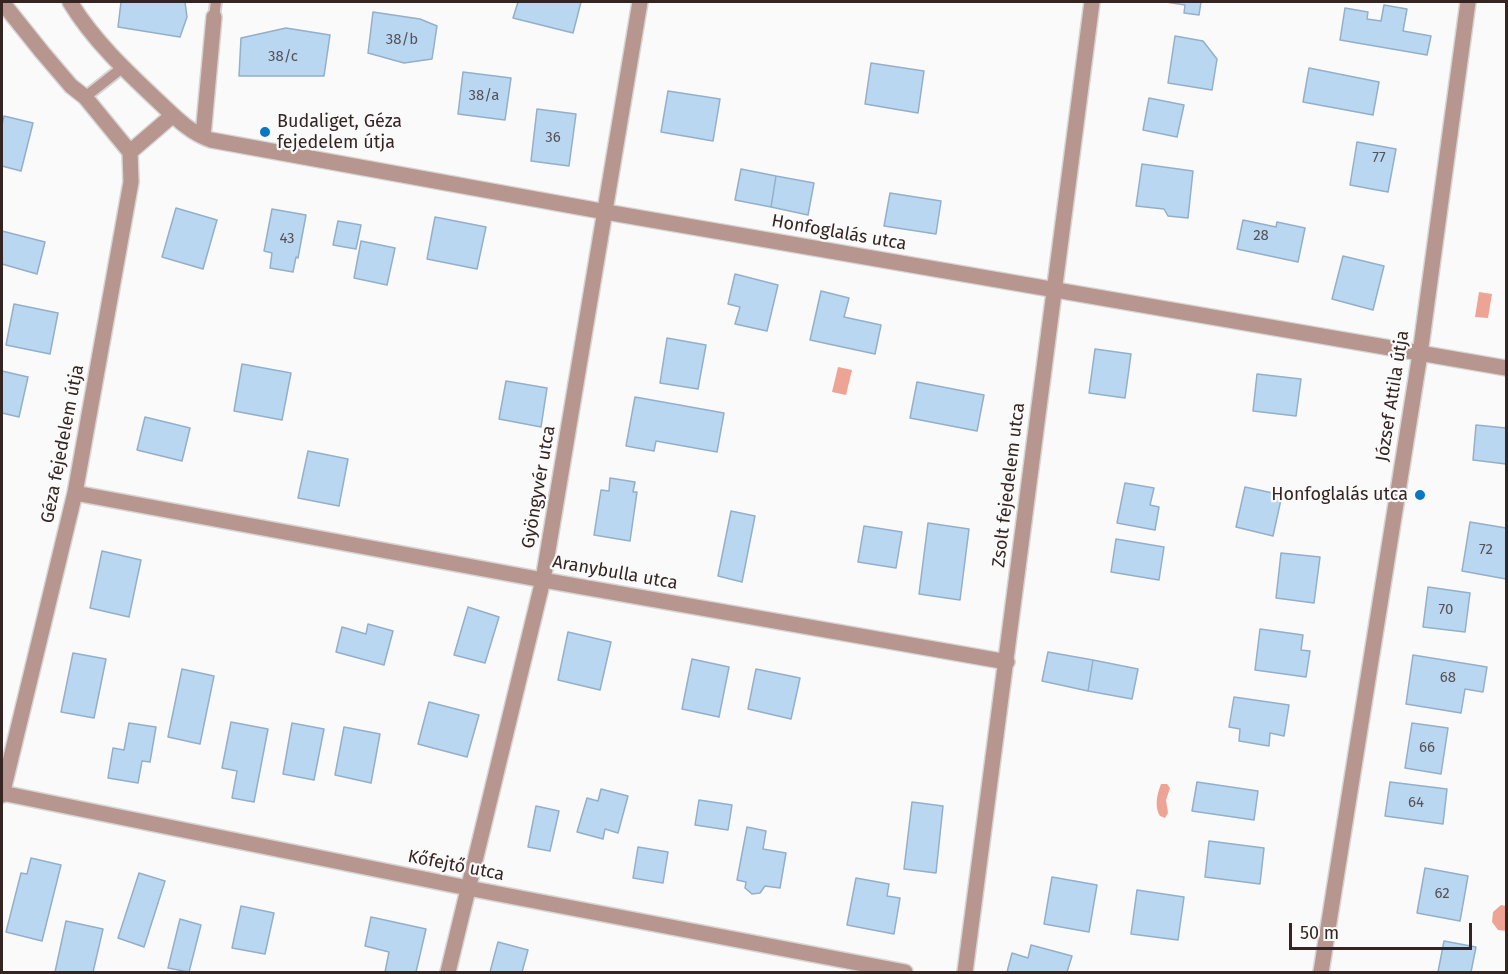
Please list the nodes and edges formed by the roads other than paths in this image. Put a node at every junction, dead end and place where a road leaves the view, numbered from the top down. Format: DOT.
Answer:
graph roads {
  1 [pos="2,2"];
  2 [pos="70,2"];
  3 [pos="640,2"];
  4 [pos="1092,2"];
  5 [pos="1468,2"];
  6 [pos="215,9"];
  7 [pos="122,68"];
  8 [pos="85,97"];
  9 [pos="173,115"];
  10 [pos="202,136"];
  11 [pos="130,152"];
  12 [pos="606,212"];
  13 [pos="1053,291"];
  14 [pos="1420,354"];
  15 [pos="1506,368"];
  16 [pos="75,493"];
  17 [pos="543,580"];
  18 [pos="1007,662"];
  19 [pos="2,793"];
  20 [pos="468,888"];
  21 [pos="448,972"];
  22 [pos="904,972"];
  23 [pos="965,972"];
  24 [pos="1321,972"];
  1 -- 8 [label="street"];
  2 -- 7 [label="street, Honfoglalás utca"];
  3 -- 12 [label="street, Gyöngyvér utca"];
  4 -- 13 [label="street, Zsolt fejedelem utca"];
  5 -- 14 [label="street, József Attila útja"];
  6 -- 10 [label="street"];
  7 -- 8 [label="lane"];
  7 -- 9 [label="street, Honfoglalás utca"];
  8 -- 11 [label="street"];
  9 -- 10 [label="street, Honfoglalás utca"];
  9 -- 11 [label="street"];
  10 -- 12 [label="street, Honfoglalás utca"];
  11 -- 16 [label="street, Géza fejedelem útja"];
  12 -- 13 [label="street, Honfoglalás utca"];
  12 -- 17 [label="street, Gyöngyvér utca"];
  13 -- 14 [label="street, Honfoglalás utca"];
  13 -- 18 [label="street, Zsolt fejedelem utca"];
  14 -- 15 [label="street, Honfoglalás utca"];
  14 -- 24 [label="street, József Attila útja"];
  16 -- 17 [label="street, Aranybulla utca"];
  16 -- 19 [label="street, Géza fejedelem útja"];
  17 -- 18 [label="street, Aranybulla utca"];
  17 -- 20 [label="street, Gyöngyvér utca"];
  18 -- 23 [label="street, Zsolt fejedelem utca"];
  19 -- 20 [label="street, Kőfejtő utca"];
  20 -- 21 [label="street, Gyöngyvér utca"];
  20 -- 22 [label="street, Kőfejtő utca"];
}
